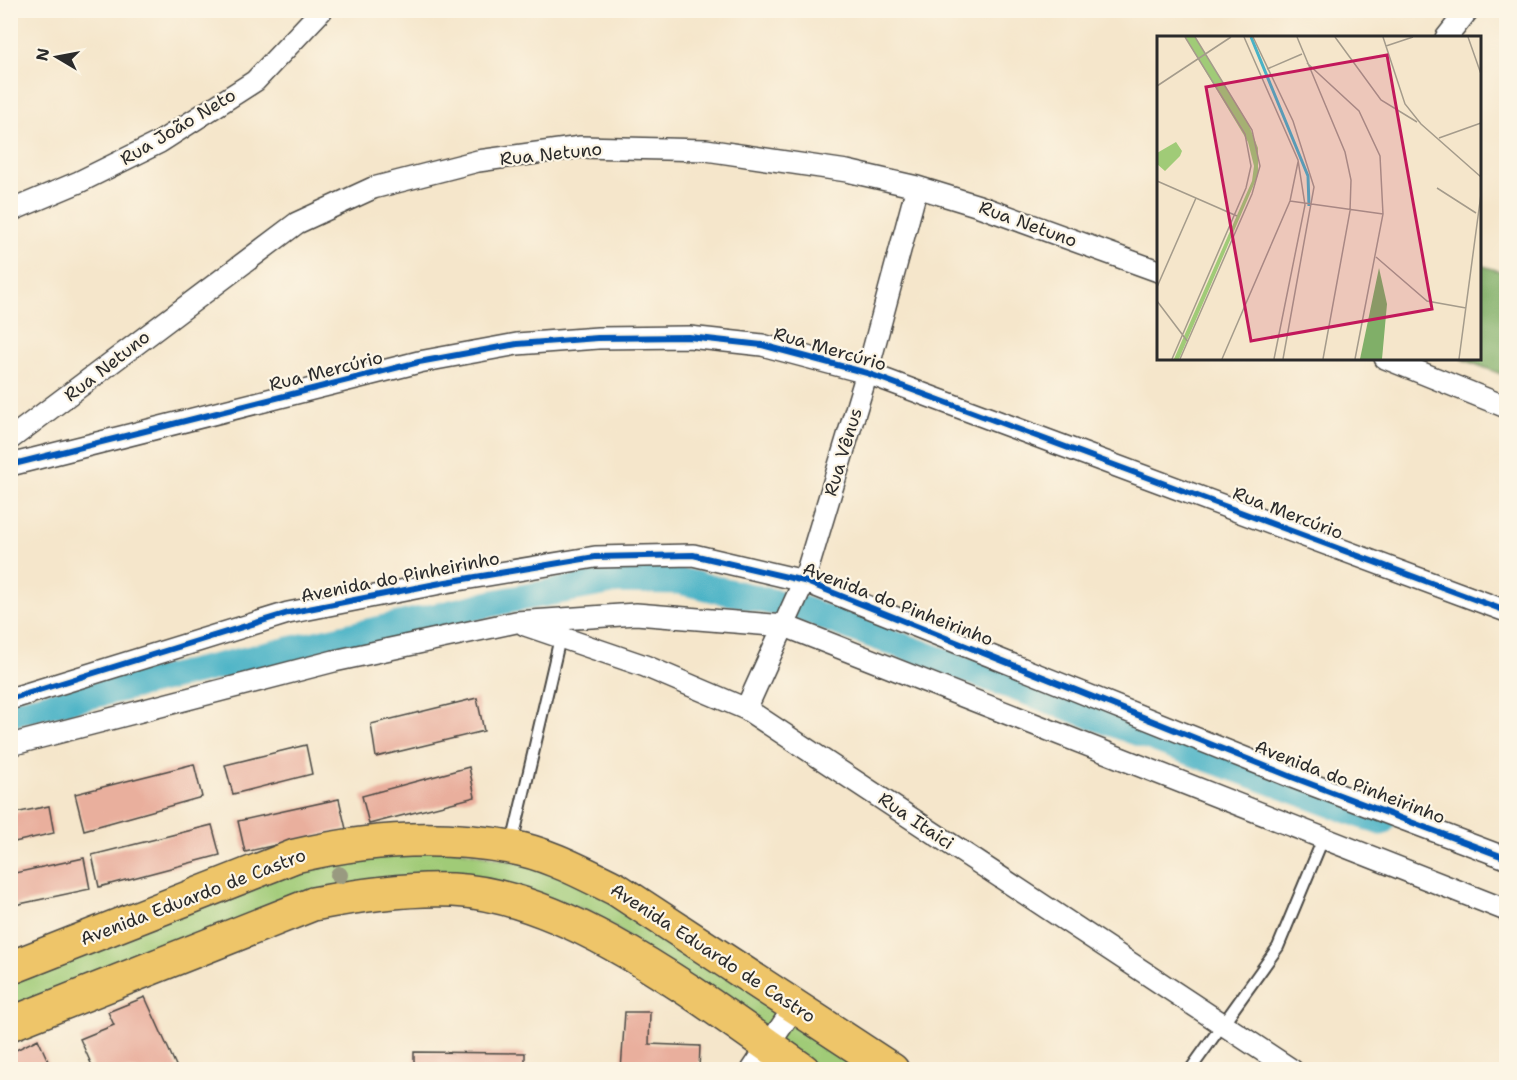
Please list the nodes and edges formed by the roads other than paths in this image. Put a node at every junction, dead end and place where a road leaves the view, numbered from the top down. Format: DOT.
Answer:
graph roads {
  1 [pos="1468,10"];
  2 [pos="320,13"];
  3 [pos="1448,36"];
  4 [pos="917,187"];
  5 [pos="10,211"];
  6 [pos="1157,269"];
  7 [pos="1390,360"];
  8 [pos="867,374"];
  9 [pos="1506,407"];
  10 [pos="10,439"];
  11 [pos="10,465"];
  12 [pos="795,603"];
  13 [pos="1506,611"];
  14 [pos="516,622"];
  15 [pos="560,638"];
  16 [pos="10,699"];
  17 [pos="746,709"];
  18 [pos="10,745"];
  19 [pos="1323,839"];
  20 [pos="511,847"];
  21 [pos="1506,858"];
  22 [pos="1506,910"];
  23 [pos="10,968"];
  24 [pos="795,1006"];
  25 [pos="10,1024"];
  26 [pos="1223,1024"];
  27 [pos="760,1058"];
  28 [pos="803,1070"];
  29 [pos="892,1070"];
  30 [pos="1190,1070"];
  31 [pos="1292,1070"];
  1 -- 3 [label="street"];
  2 -- 5 [label="street, Rua João Neto"];
  4 -- 6 [label="street, Rua Netuno"];
  4 -- 8 [label="street, Rua Vênus"];
  4 -- 10 [label="street, Rua Netuno"];
  7 -- 9 [label="street"];
  8 -- 11 [label="street, Rua Mercúrio"];
  8 -- 12 [label="street, Rua Vênus"];
  8 -- 13 [label="street, Rua Mercúrio"];
  12 -- 14 [label="street, Avenida do Pinheirinho"];
  12 -- 16 [label="street, Avenida do Pinheirinho"];
  12 -- 17 [label="street, Rua Vênus"];
  12 -- 19 [label="street, Avenida do Pinheirinho"];
  12 -- 21 [label="street, Avenida do Pinheirinho"];
  14 -- 15 [label="street, Rua Itaici"];
  14 -- 18 [label="street, Avenida do Pinheirinho"];
  15 -- 17 [label="street, Rua Itaici"];
  15 -- 20 [label="lane"];
  17 -- 26 [label="street, Rua Itaici"];
  19 -- 22 [label="street, Avenida do Pinheirinho"];
  19 -- 26 [label="lane"];
  20 -- 23 [label="main road, Avenida Eduardo de Castro"];
  20 -- 24 [label="main road, Avenida Eduardo de Castro"];
  24 -- 27 [label="street"];
  24 -- 29 [label="main road, Avenida Eduardo de Castro"];
  25 -- 27 [label="main road"];
  26 -- 30 [label="lane"];
  26 -- 31 [label="street, Rua Itaici"];
  27 -- 28 [label="main road"];
}
